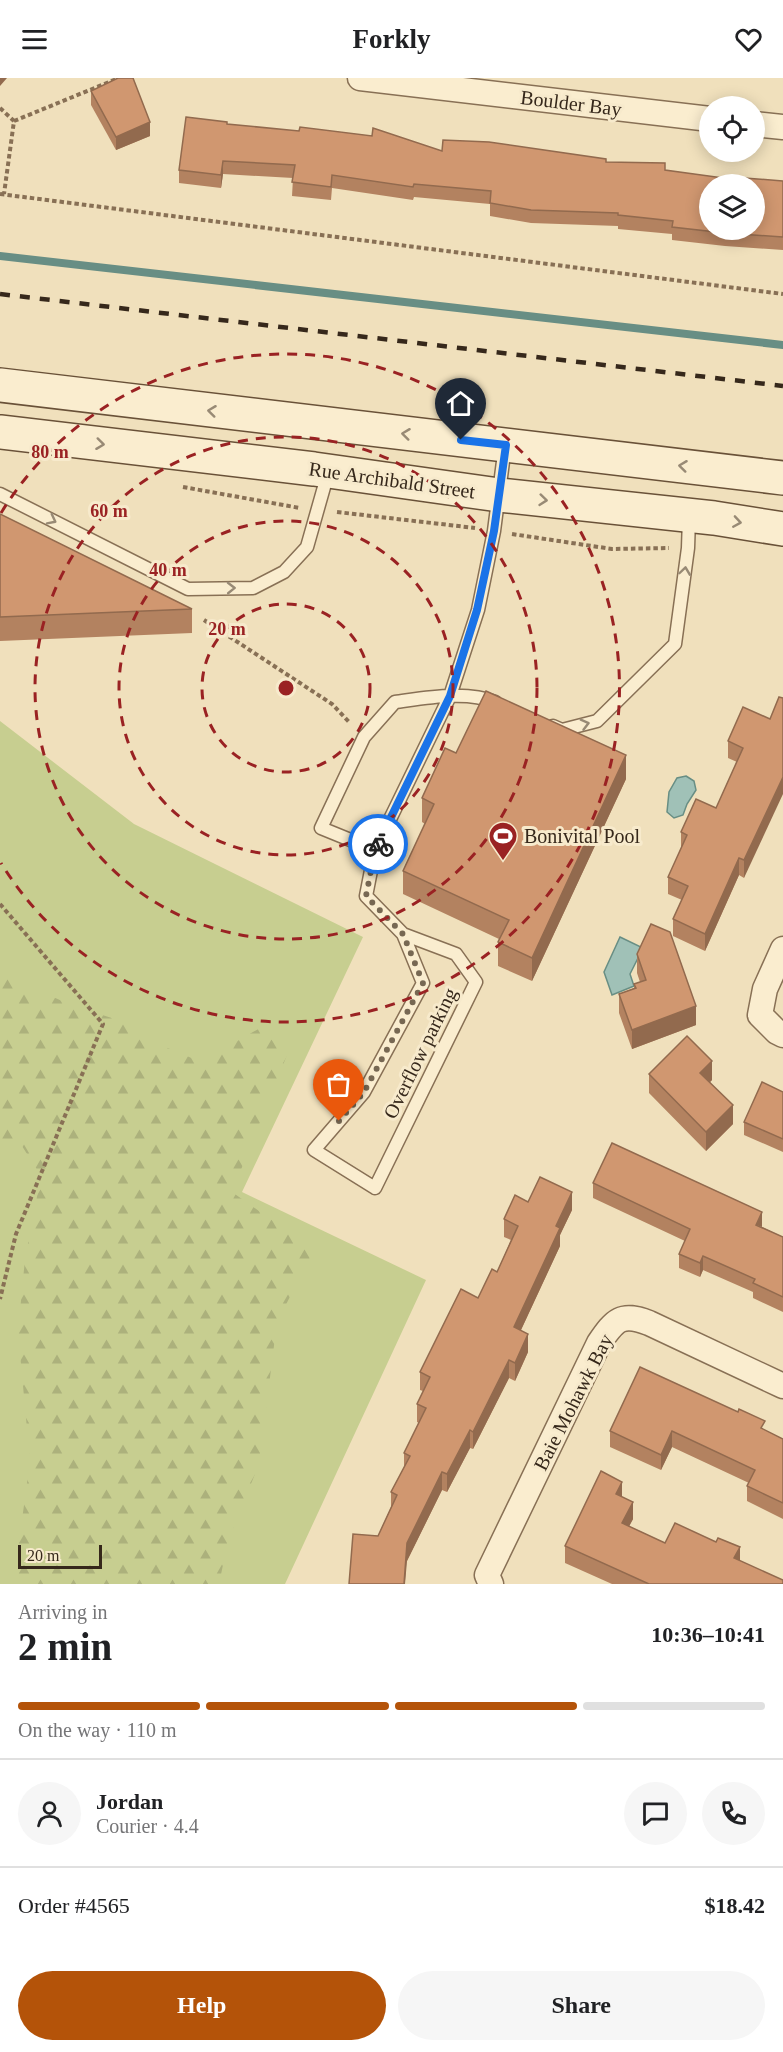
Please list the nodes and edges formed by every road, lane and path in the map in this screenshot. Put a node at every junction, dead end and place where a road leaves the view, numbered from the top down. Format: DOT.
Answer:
graph roads {
  1 [pos="119,78"];
  2 [pos="360,78"];
  3 [pos="0,108"];
  4 [pos="699,118"];
  5 [pos="14,121"];
  6 [pos="765,125"];
  7 [pos="783,127"];
  8 [pos="2,194"];
  9 [pos="783,294"];
  10 [pos="0,385"];
  11 [pos="0,432"];
  12 [pos="506,445"];
  13 [pos="328,472"];
  14 [pos="783,478"];
  15 [pos="178,486"];
  16 [pos="0,494"];
  17 [pos="499,495"];
  18 [pos="316,510"];
  19 [pos="783,529"];
  20 [pos="494,531"];
  21 [pos="688,532"];
  22 [pos="204,620"];
  23 [pos="450,696"];
  24 [pos="509,708"];
  25 [pos="541,722"];
  26 [pos="364,737"];
  27 [pos="375,850"];
  28 [pos="0,904"];
  29 [pos="403,934"];
  30 [pos="783,949"];
  31 [pos="783,1035"];
  32 [pos="0,1299"];
  33 [pos="783,1386"];
  34 [pos="491,1584"];
  1 -- 5 [label="path"];
  2 -- 4 [label="street, Boulder Bay"];
  3 -- 5 [label="path"];
  5 -- 8 [label="path"];
  6 -- 7 [label="street"];
  8 -- 9 [label="path"];
  12 -- 10 [label="main road, one-way"];
  11 -- 13 [label="main road, Rue Archibald Street, one-way"];
  14 -- 12 [label="main road, one-way"];
  12 -- 17 [label="lane"];
  13 -- 17 [label="main road, Rue Archibald Street"];
  13 -- 18 [label="lane"];
  15 -- 18 [label="path"];
  16 -- 18 [label="lane, one-way"];
  17 -- 20 [label="lane"];
  17 -- 21 [label="main road, Rue Archibald Street, one-way"];
  18 -- 20 [label="path"];
  21 -- 19 [label="main road, Rue Archibald Street, one-way"];
  20 -- 21 [label="path"];
  20 -- 23 [label="lane"];
  25 -- 21 [label="lane, one-way"];
  22 -- 26 [label="path"];
  23 -- 24 [label="lane"];
  23 -- 26 [label="lane"];
  23 -- 27 [label="lane"];
  26 -- 27 [label="lane"];
  27 -- 29 [label="lane, Overflow parking"];
  28 -- 32 [label="path"];
  29 -- 29 [label="lane, Overflow parking"];
  30 -- 31 [label="street"];
  33 -- 34 [label="street, Baie Mohawk Bay"];
}
